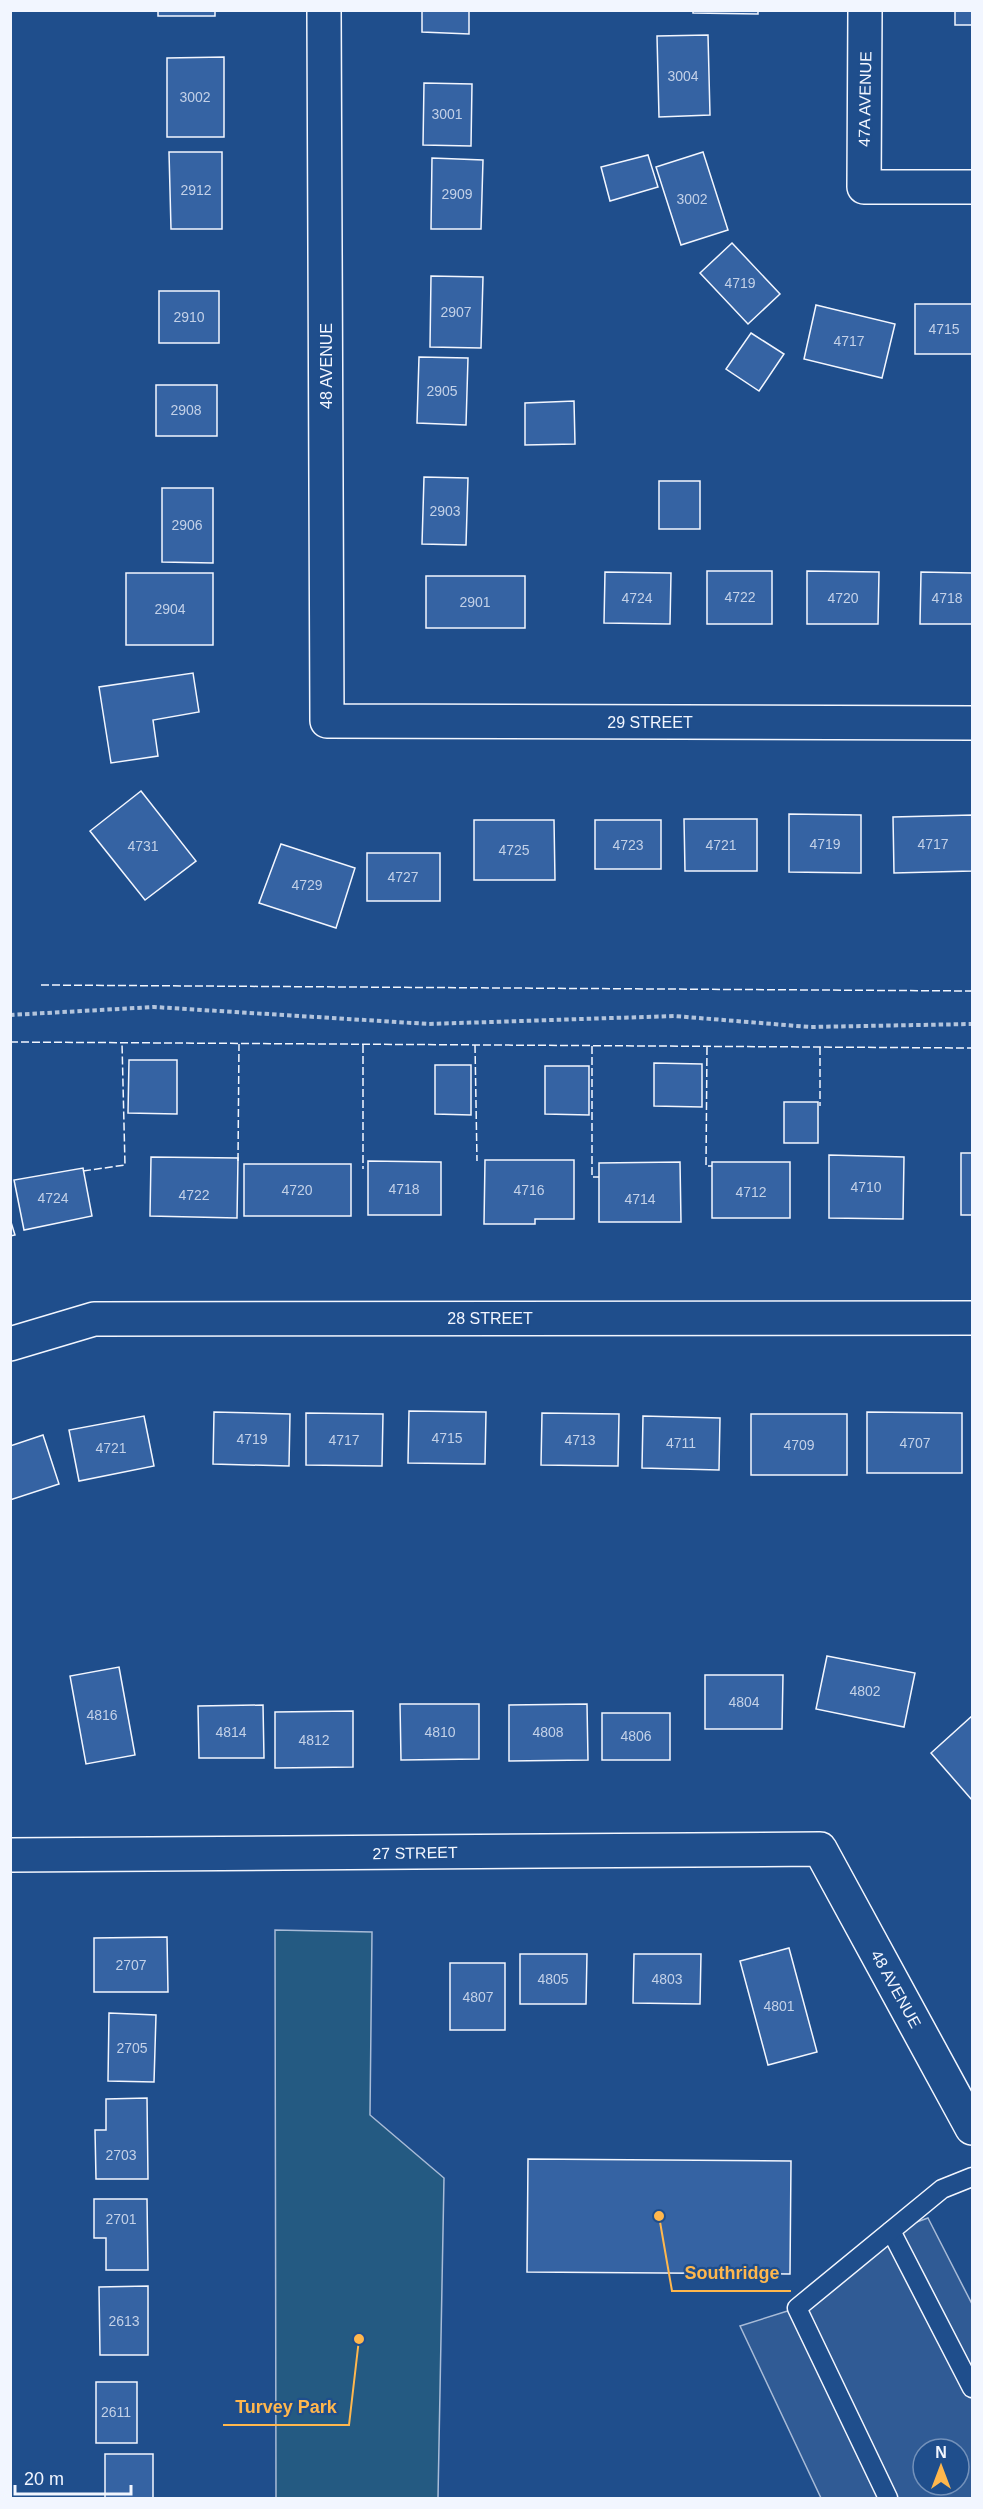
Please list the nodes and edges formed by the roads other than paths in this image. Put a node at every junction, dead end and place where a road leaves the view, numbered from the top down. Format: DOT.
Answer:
graph roads {
  1 [pos="324,10"];
  2 [pos="866,10"];
  3 [pos="972,186"];
  4 [pos="327,722"];
  5 [pos="972,723"];
  6 [pos="972,1318"];
  7 [pos="10,1344"];
  8 [pos="820,1850"];
  9 [pos="10,1855"];
  10 [pos="972,2128"];
  11 [pos="972,2177"];
  12 [pos="891,2231"];
  13 [pos="972,2388"];
  14 [pos="888,2499"];
  1 -- 4 [label="street, 48 AVENUE"];
  2 -- 3 [label="street, 47A AVENUE"];
  4 -- 5 [label="street, 29 STREET"];
  6 -- 7 [label="street, 28 STREET"];
  8 -- 9 [label="street, 27 STREET"];
  8 -- 10 [label="street, 48 AVENUE"];
  11 -- 12 [label="lane"];
  12 -- 13 [label="lane"];
  12 -- 14 [label="lane"];
}
